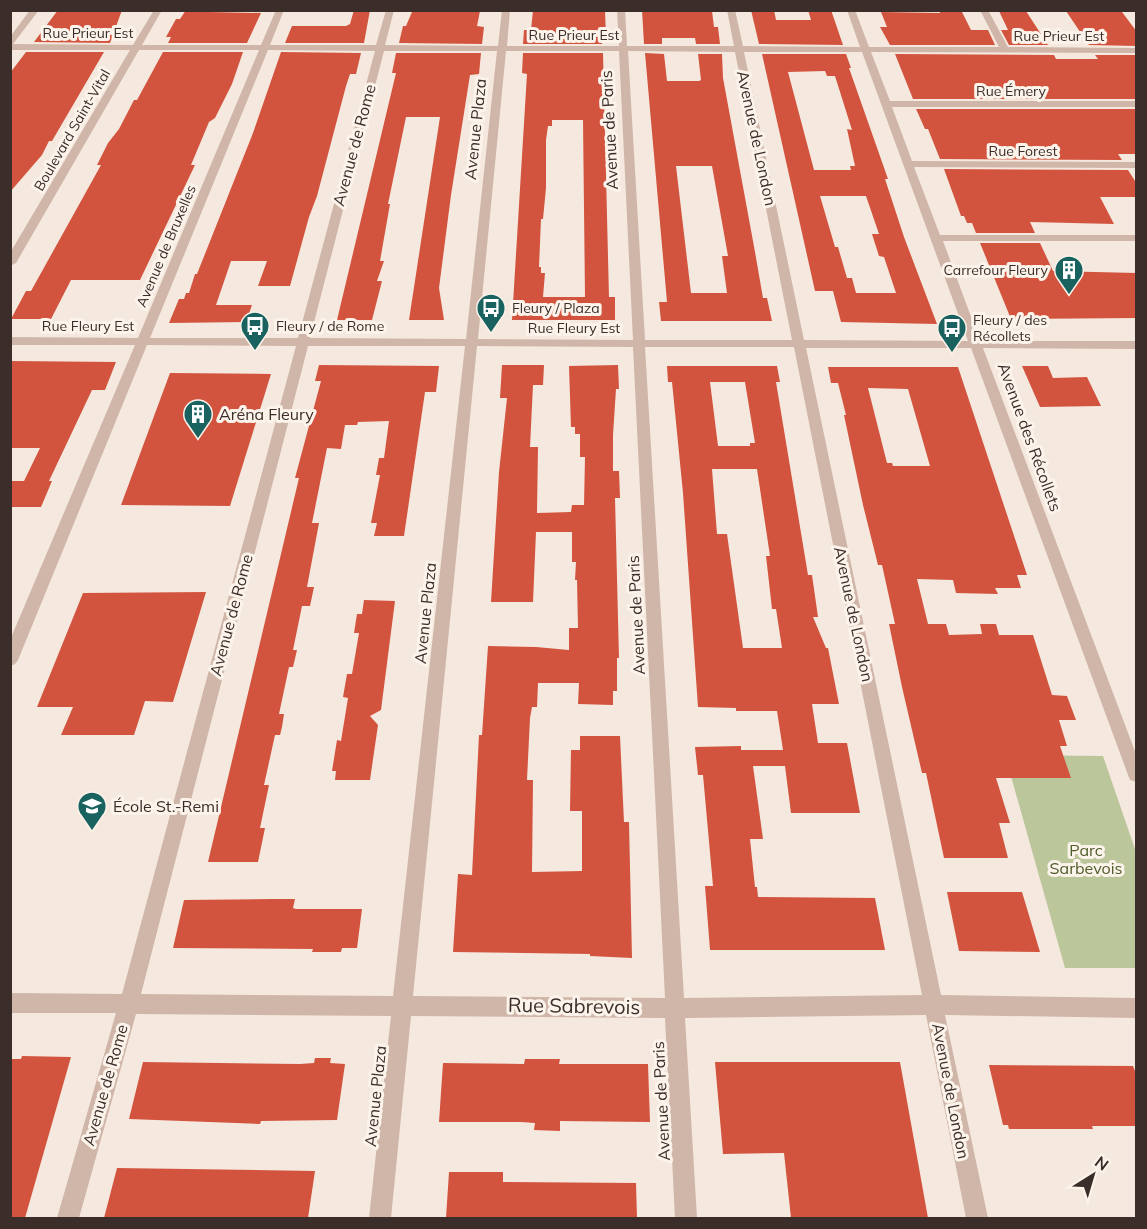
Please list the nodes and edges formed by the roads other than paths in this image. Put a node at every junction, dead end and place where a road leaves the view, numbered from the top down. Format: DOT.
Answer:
graph roads {
  1 [pos="35,10"];
  2 [pos="158,10"];
  3 [pos="280,10"];
  4 [pos="390,10"];
  5 [pos="506,10"];
  6 [pos="621,10"];
  7 [pos="731,10"];
  8 [pos="851,10"];
  9 [pos="984,10"];
  10 [pos="10,45"];
  11 [pos="136,47"];
  12 [pos="265,48"];
  13 [pos="380,48"];
  14 [pos="502,48"];
  15 [pos="622,49"];
  16 [pos="739,49"];
  17 [pos="865,50"];
  18 [pos="1005,50"];
  19 [pos="1137,50"];
  20 [pos="886,104"];
  21 [pos="1137,104"];
  22 [pos="909,164"];
  23 [pos="1137,165"];
  24 [pos="937,238"];
  25 [pos="1137,238"];
  26 [pos="10,263"];
  27 [pos="10,341"];
  28 [pos="142,341"];
  29 [pos="302,342"];
  30 [pos="471,342"];
  31 [pos="640,343"];
  32 [pos="799,344"];
  33 [pos="977,344"];
  34 [pos="1137,345"];
  35 [pos="10,660"];
  36 [pos="1137,775"];
  37 [pos="10,1003"];
  38 [pos="129,1003"];
  39 [pos="403,1005"];
  40 [pos="934,1005"];
  41 [pos="674,1008"];
  42 [pos="1137,1008"];
  43 [pos="68,1218"];
  44 [pos="380,1218"];
  45 [pos="686,1218"];
  46 [pos="978,1218"];
  1 -- 10 [label="street"];
  2 -- 11 [label="street, Boulevard Saint-Vital"];
  3 -- 12 [label="street, Avenue de Bruxelles"];
  4 -- 13 [label="street, Avenue de Rome"];
  5 -- 14 [label="street, Avenue Plaza"];
  6 -- 15 [label="street, Avenue de Paris"];
  7 -- 16 [label="street, Avenue de London"];
  8 -- 17 [label="street, Avenue des Récollets"];
  9 -- 18 [label="street"];
  10 -- 11 [label="street, Rue Prieur Est"];
  11 -- 12 [label="street, Rue Prieur Est"];
  11 -- 26 [label="street, Boulevard Saint-Vital"];
  12 -- 13 [label="street, Rue Prieur Est"];
  12 -- 28 [label="street, Avenue de Bruxelles"];
  13 -- 14 [label="street, Rue Prieur Est"];
  13 -- 29 [label="street, Avenue de Rome"];
  14 -- 15 [label="street, Rue Prieur Est"];
  14 -- 30 [label="street, Avenue Plaza"];
  15 -- 16 [label="street, Rue Prieur Est"];
  15 -- 31 [label="street, Avenue de Paris"];
  16 -- 17 [label="street, Rue Prieur Est"];
  16 -- 32 [label="street, Avenue de London"];
  17 -- 18 [label="street, Rue Prieur Est"];
  17 -- 20 [label="street, Avenue des Récollets"];
  18 -- 19 [label="street, Rue Prieur Est"];
  20 -- 21 [label="street, Rue Émery"];
  20 -- 22 [label="street, Avenue des Récollets"];
  22 -- 23 [label="street, Rue Forest"];
  22 -- 24 [label="street, Avenue des Récollets"];
  24 -- 25 [label="street"];
  24 -- 33 [label="street, Avenue des Récollets"];
  27 -- 28 [label="street, Rue Fleury Est"];
  28 -- 29 [label="street, Rue Fleury Est"];
  28 -- 35 [label="street, Avenue de Bruxelles"];
  29 -- 30 [label="street, Rue Fleury Est"];
  29 -- 38 [label="street, Avenue de Rome"];
  30 -- 31 [label="street, Rue Fleury Est"];
  30 -- 39 [label="street, Avenue Plaza"];
  31 -- 32 [label="street, Rue Fleury Est"];
  31 -- 41 [label="street, Avenue de Paris"];
  32 -- 33 [label="street, Rue Fleury Est"];
  32 -- 40 [label="street, Avenue de London"];
  33 -- 34 [label="street, Rue Fleury Est"];
  33 -- 36 [label="street, Avenue des Récollets"];
  37 -- 38 [label="street, Rue Sabrevois"];
  38 -- 39 [label="street, Rue Sabrevois"];
  38 -- 43 [label="street, Avenue de Rome"];
  39 -- 41 [label="street, Rue Sabrevois"];
  39 -- 44 [label="street, Avenue Plaza"];
  40 -- 41 [label="street, Rue Sabrevois"];
  40 -- 42 [label="street, Rue Sabrevois"];
  40 -- 46 [label="street, Avenue de London"];
  41 -- 45 [label="street, Avenue de Paris"];
}
